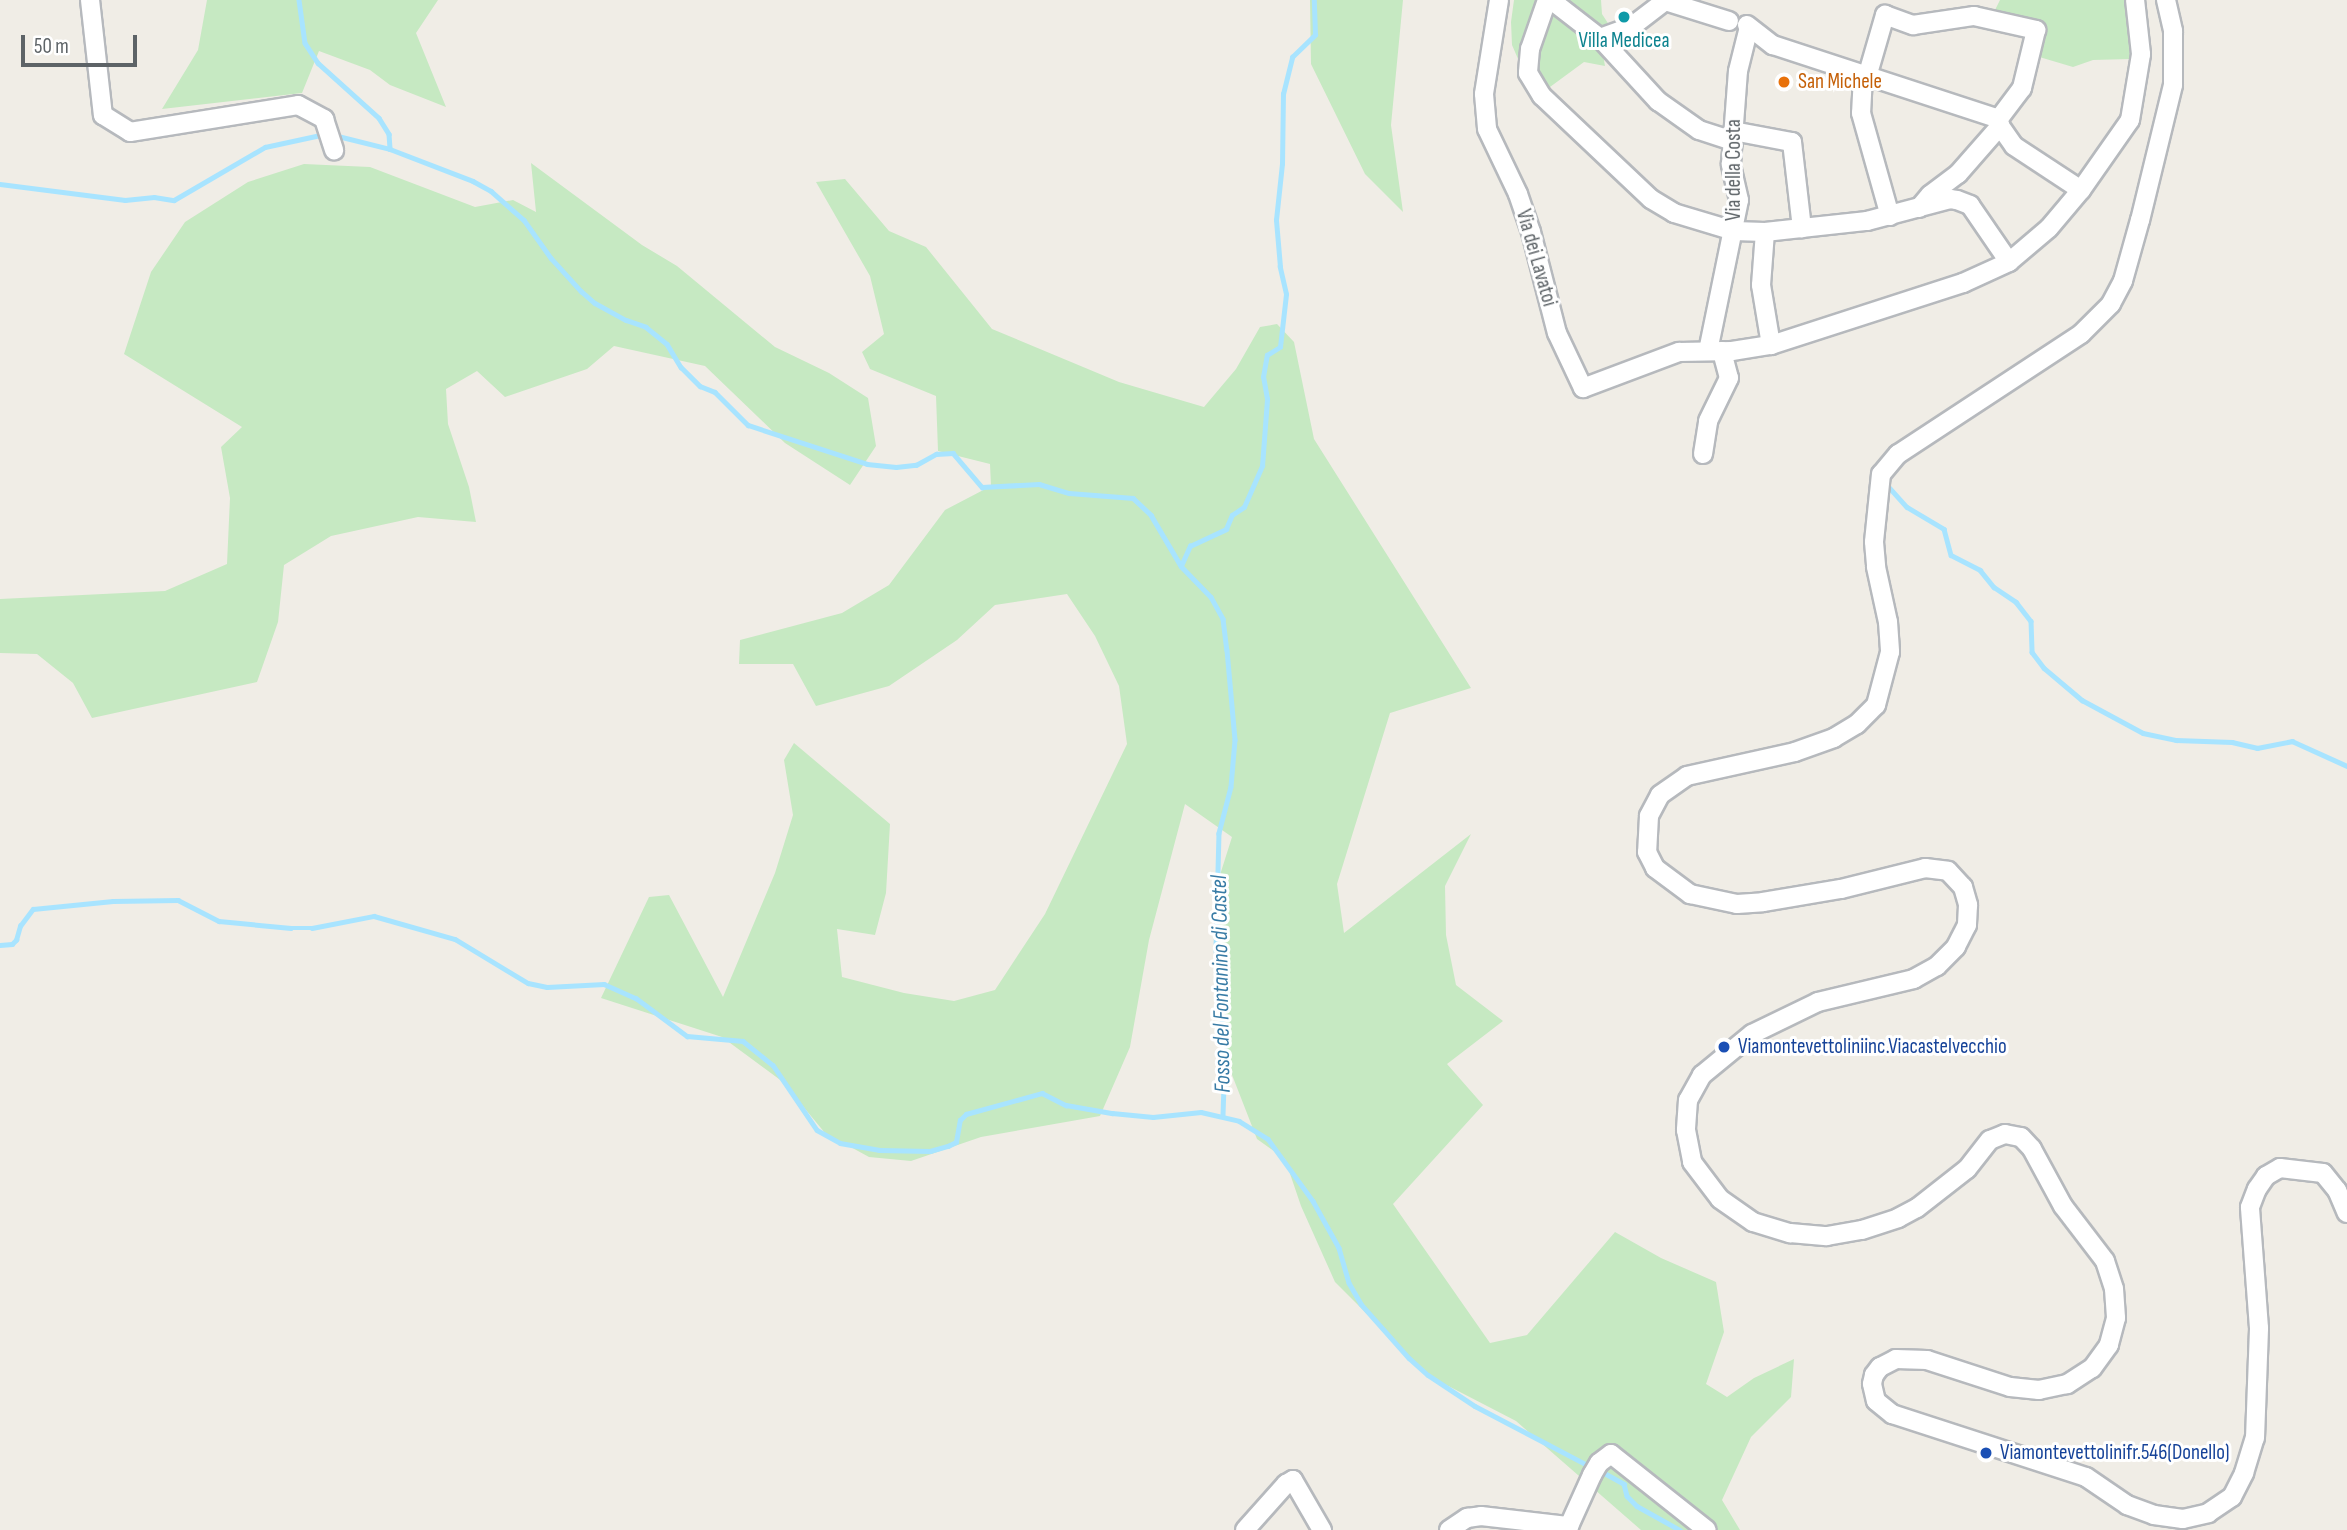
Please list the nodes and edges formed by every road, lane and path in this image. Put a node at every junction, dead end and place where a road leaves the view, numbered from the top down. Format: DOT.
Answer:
graph roads {
  1 [pos="90,0"];
  2 [pos="1499,0"];
  3 [pos="1549,0"];
  4 [pos="2135,0"];
  5 [pos="2166,0"];
  6 [pos="1742,24"];
  7 [pos="1600,38"];
  8 [pos="1861,75"];
  9 [pos="2000,123"];
  10 [pos="1733,136"];
  11 [pos="334,150"];
  12 [pos="2081,190"];
  13 [pos="1919,208"];
  14 [pos="1890,216"];
  15 [pos="1802,228"];
  16 [pos="1734,231"];
  17 [pos="1765,232"];
  18 [pos="2009,262"];
  19 [pos="1771,345"];
  20 [pos="1715,351"];
  21 [pos="1703,454"];
  22 [pos="2347,1213"];
  23 [pos="1245,1530"];
  24 [pos="1322,1530"];
  25 [pos="1449,1530"];
  26 [pos="1707,1530"];
  1 -- 11 [label="street"];
  2 -- 20 [label="street, Via dei Lavatoi"];
  3 -- 7 [label="street"];
  3 -- 16 [label="street"];
  4 -- 12 [label="street"];
  5 -- 22 [label="street"];
  6 -- 7 [label="street"];
  6 -- 8 [label="street"];
  6 -- 10 [label="street, Via della Costa"];
  7 -- 10 [label="street"];
  8 -- 9 [label="street"];
  8 -- 9 [label="street"];
  8 -- 14 [label="street"];
  9 -- 12 [label="street"];
  9 -- 13 [label="street"];
  10 -- 15 [label="street"];
  10 -- 16 [label="street, Via della Costa"];
  12 -- 18 [label="street"];
  13 -- 14 [label="street"];
  13 -- 18 [label="street"];
  14 -- 15 [label="street"];
  15 -- 17 [label="street"];
  16 -- 17 [label="street"];
  16 -- 20 [label="street, Via della Costa"];
  17 -- 19 [label="street"];
  18 -- 19 [label="street"];
  19 -- 20 [label="street"];
  20 -- 21 [label="street, Via della Costa"];
  23 -- 24 [label="street"];
  25 -- 26 [label="street"];
}
